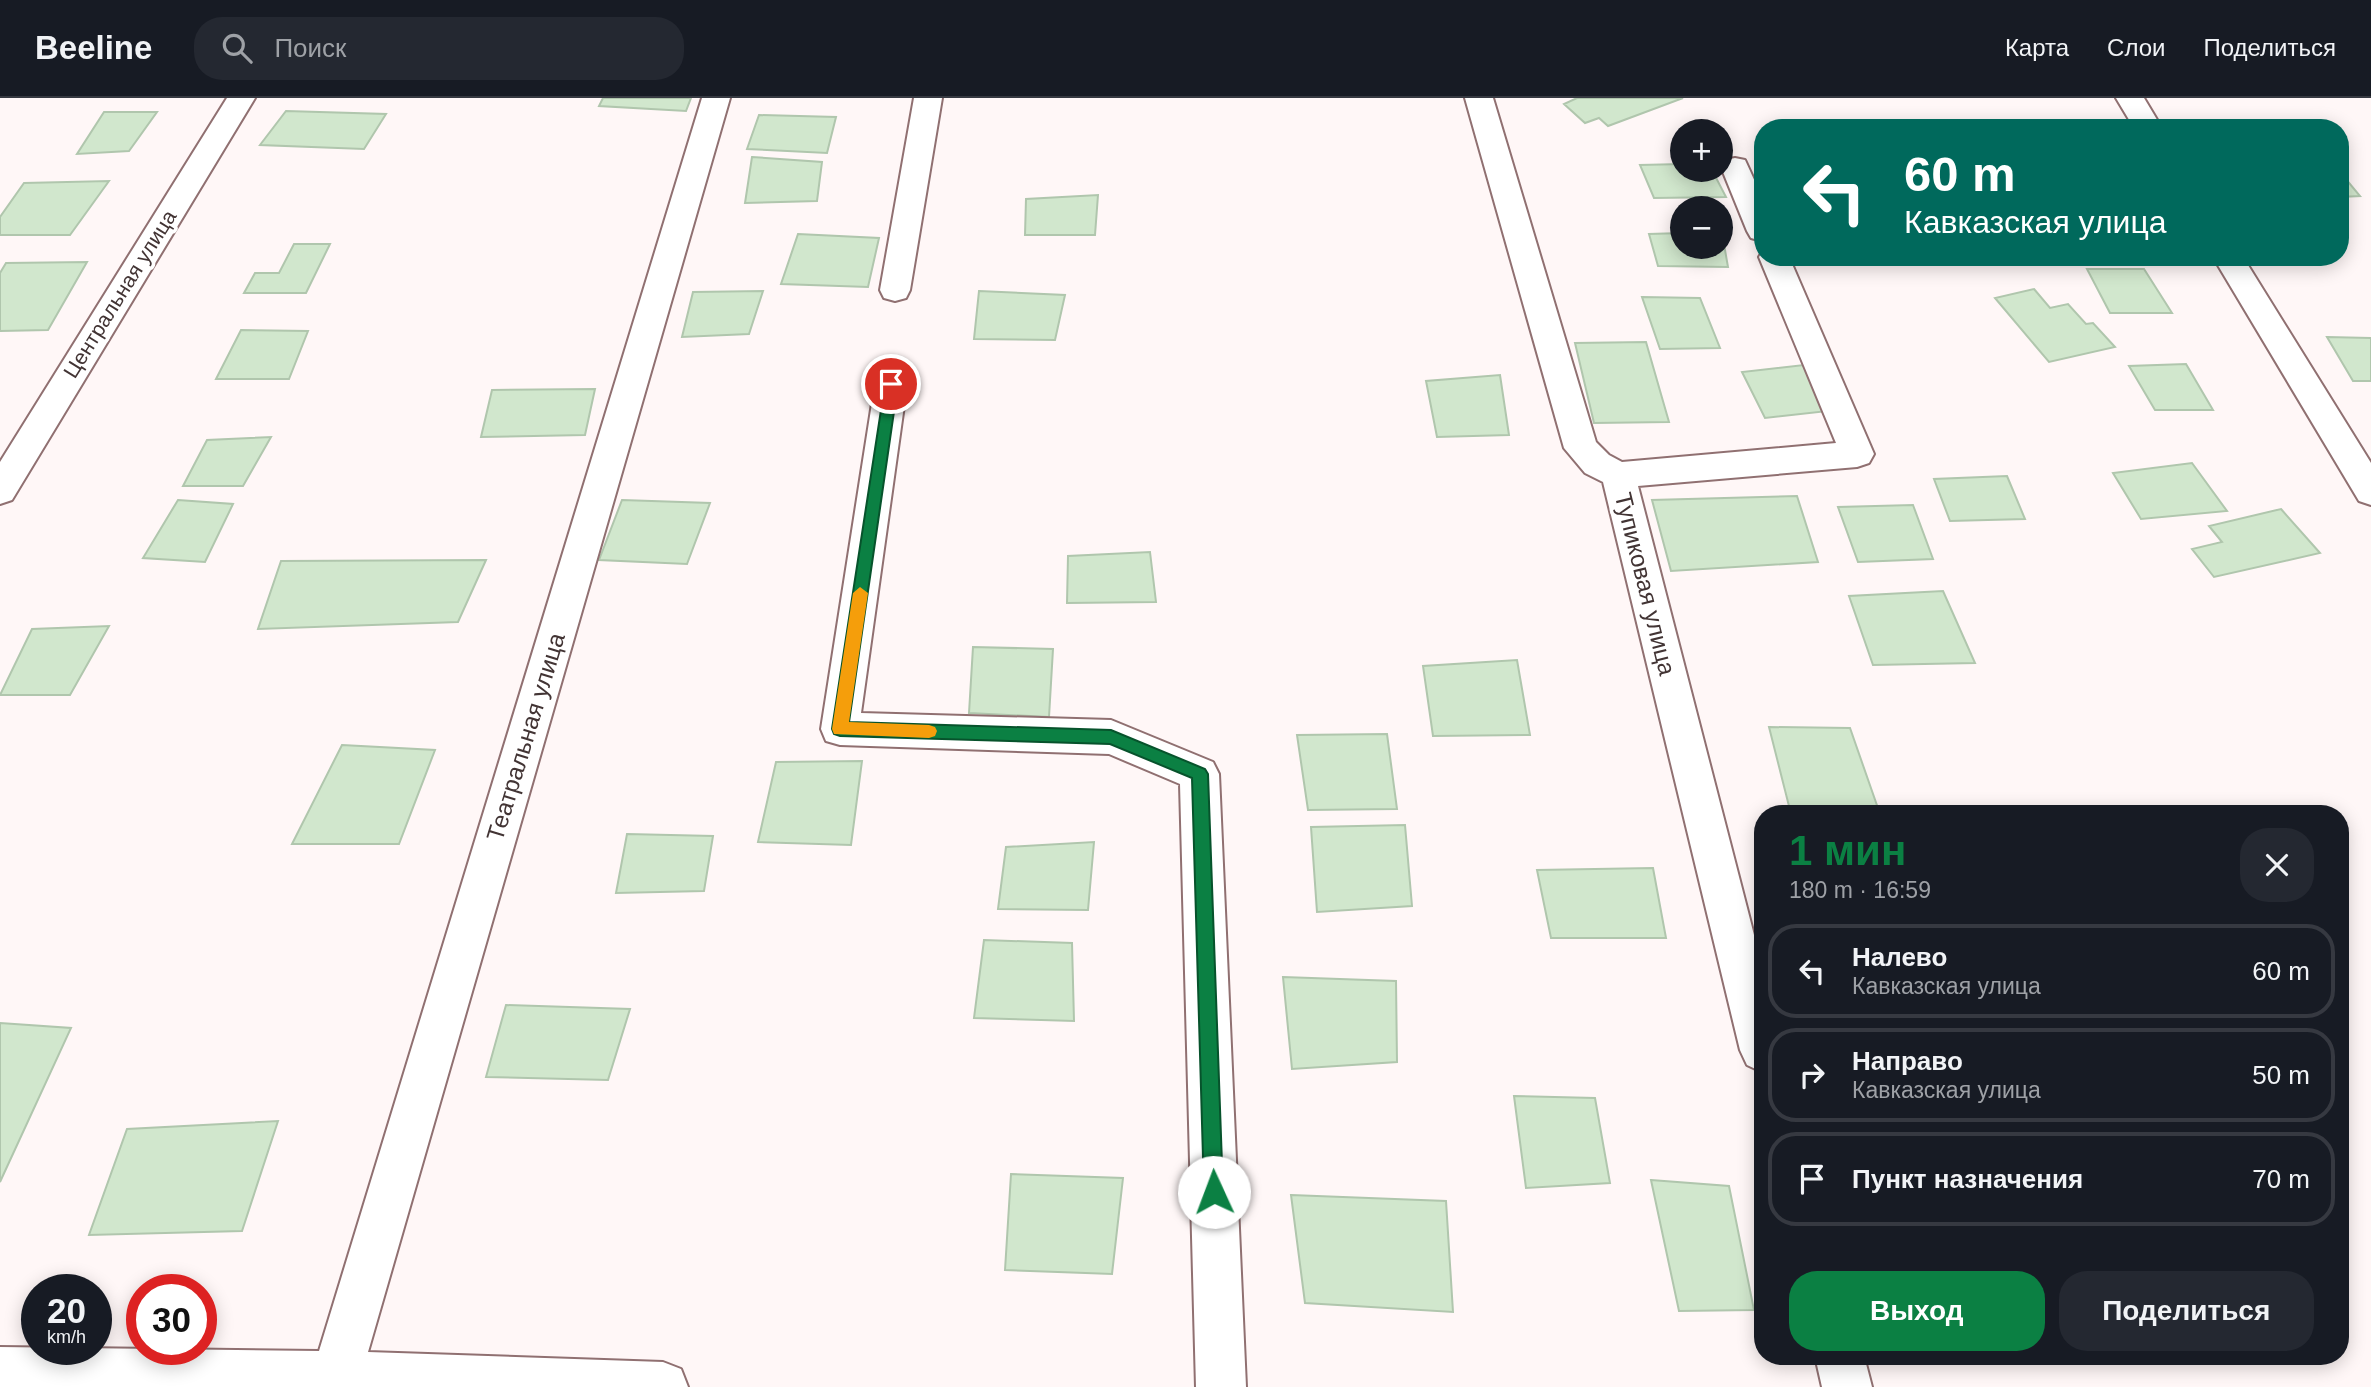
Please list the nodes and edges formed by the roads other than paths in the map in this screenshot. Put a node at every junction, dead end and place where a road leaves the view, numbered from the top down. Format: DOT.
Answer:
graph roads {
  1 [pos="241,98"];
  2 [pos="716,98"];
  3 [pos="928,98"];
  4 [pos="1479,98"];
  5 [pos="2130,98"];
  6 [pos="2143,119"];
  7 [pos="1735,167"];
  8 [pos="1754,211"];
  9 [pos="1778,266"];
  10 [pos="2233,266"];
  11 [pos="895,290"];
  12 [pos="891,384"];
  13 [pos="1618,475"];
  14 [pos="0,491"];
  15 [pos="2371,492"];
  16 [pos="1754,1019"];
  17 [pos="1841,1365"];
  18 [pos="0,1372"];
  19 [pos="336,1376"];
  20 [pos="663,1387"];
  21 [pos="1221,1387"];
  22 [pos="1847,1387"];
  1 -- 14 [label="street, Центральная улица"];
  2 -- 19 [label="street, Театральная улица"];
  3 -- 11 [label="street"];
  4 -- 13 [label="street, Тупиковая улица"];
  5 -- 6 [label="street"];
  7 -- 8 [label="street"];
  9 -- 13 [label="street"];
  10 -- 15 [label="street"];
  12 -- 21 [label="street"];
  13 -- 16 [label="street, Тупиковая улица"];
  17 -- 22 [label="street"];
  18 -- 19 [label="street"];
  19 -- 20 [label="street"];
}
